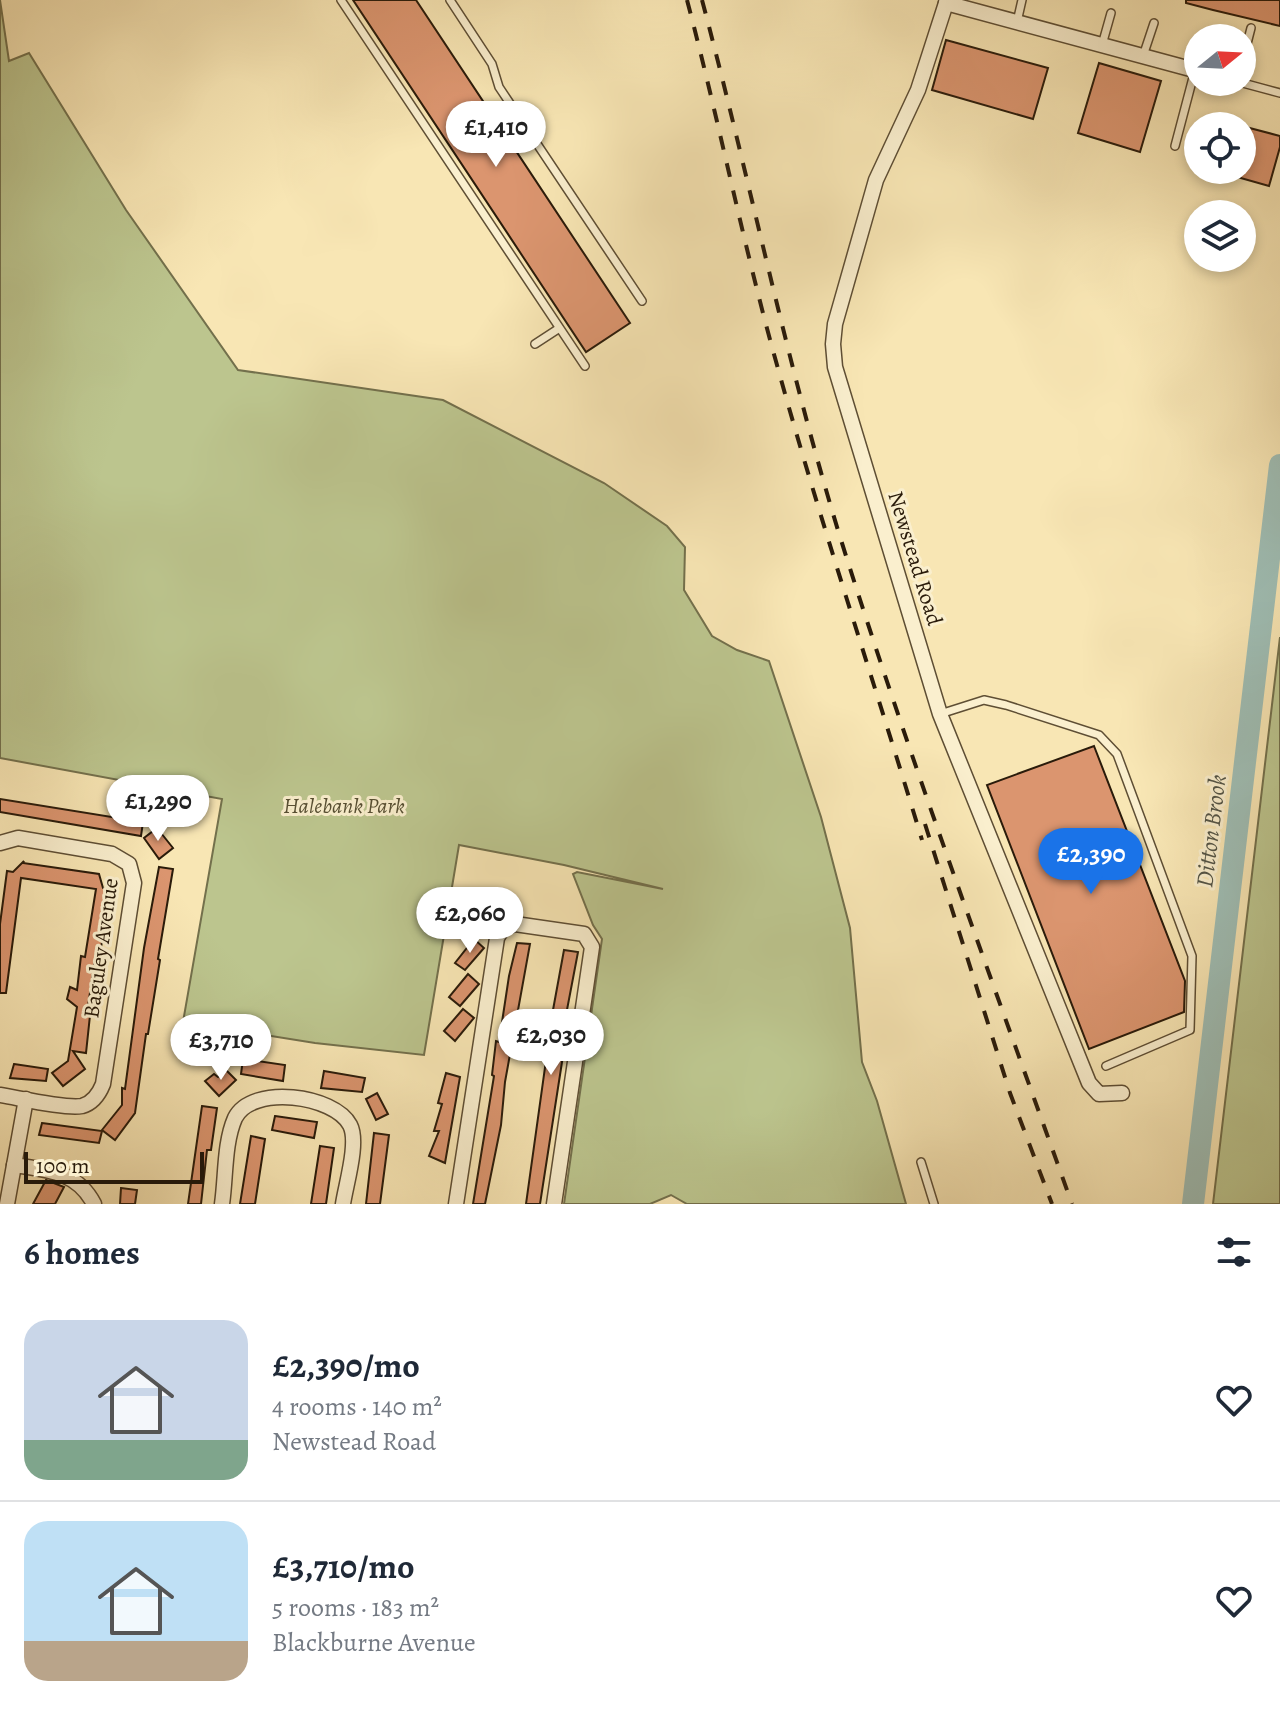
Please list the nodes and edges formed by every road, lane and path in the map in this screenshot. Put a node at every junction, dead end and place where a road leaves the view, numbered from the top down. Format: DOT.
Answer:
graph roads {
  1 [pos="341,0"];
  2 [pos="450,0"];
  3 [pos="1022,0"];
  4 [pos="947,2"];
  5 [pos="1111,13"];
  6 [pos="1017,22"];
  7 [pos="1154,23"];
  8 [pos="1102,45"];
  9 [pos="1143,56"];
  10 [pos="1184,67"];
  11 [pos="1256,87"];
  12 [pos="1280,93"];
  13 [pos="1189,96"];
  14 [pos="1175,146"];
  15 [pos="642,301"];
  16 [pos="558,329"];
  17 [pos="535,344"];
  18 [pos="585,366"];
  19 [pos="940,714"];
  20 [pos="0,843"];
  21 [pos="1106,1066"];
  22 [pos="1122,1093"];
  23 [pos="0,1095"];
  24 [pos="26,1099"];
  25 [pos="921,1162"];
  26 [pos="14,1165"];
  27 [pos="7,1204"];
  28 [pos="94,1204"];
  29 [pos="222,1204"];
  30 [pos="343,1204"];
  31 [pos="456,1204"];
  32 [pos="554,1204"];
  33 [pos="934,1204"];
  1 -- 16 [label="lane"];
  2 -- 15 [label="lane"];
  3 -- 6 [label="lane"];
  4 -- 6 [label="street"];
  4 -- 19 [label="street, Newstead Road"];
  5 -- 8 [label="lane"];
  6 -- 8 [label="street"];
  7 -- 9 [label="lane"];
  8 -- 9 [label="street"];
  9 -- 10 [label="street"];
  11 -- 12 [label="lane"];
  13 -- 14 [label="lane"];
  16 -- 17 [label="lane"];
  16 -- 18 [label="lane"];
  19 -- 21 [label="lane"];
  19 -- 22 [label="street, Newstead Road"];
  20 -- 24 [label="street, Baguley Avenue"];
  23 -- 24 [label="street, Baguley Avenue"];
  24 -- 26 [label="street"];
  25 -- 33 [label="lane"];
  26 -- 27 [label="street"];
  26 -- 28 [label="street"];
  29 -- 30 [label="street"];
  31 -- 32 [label="street"];
}
